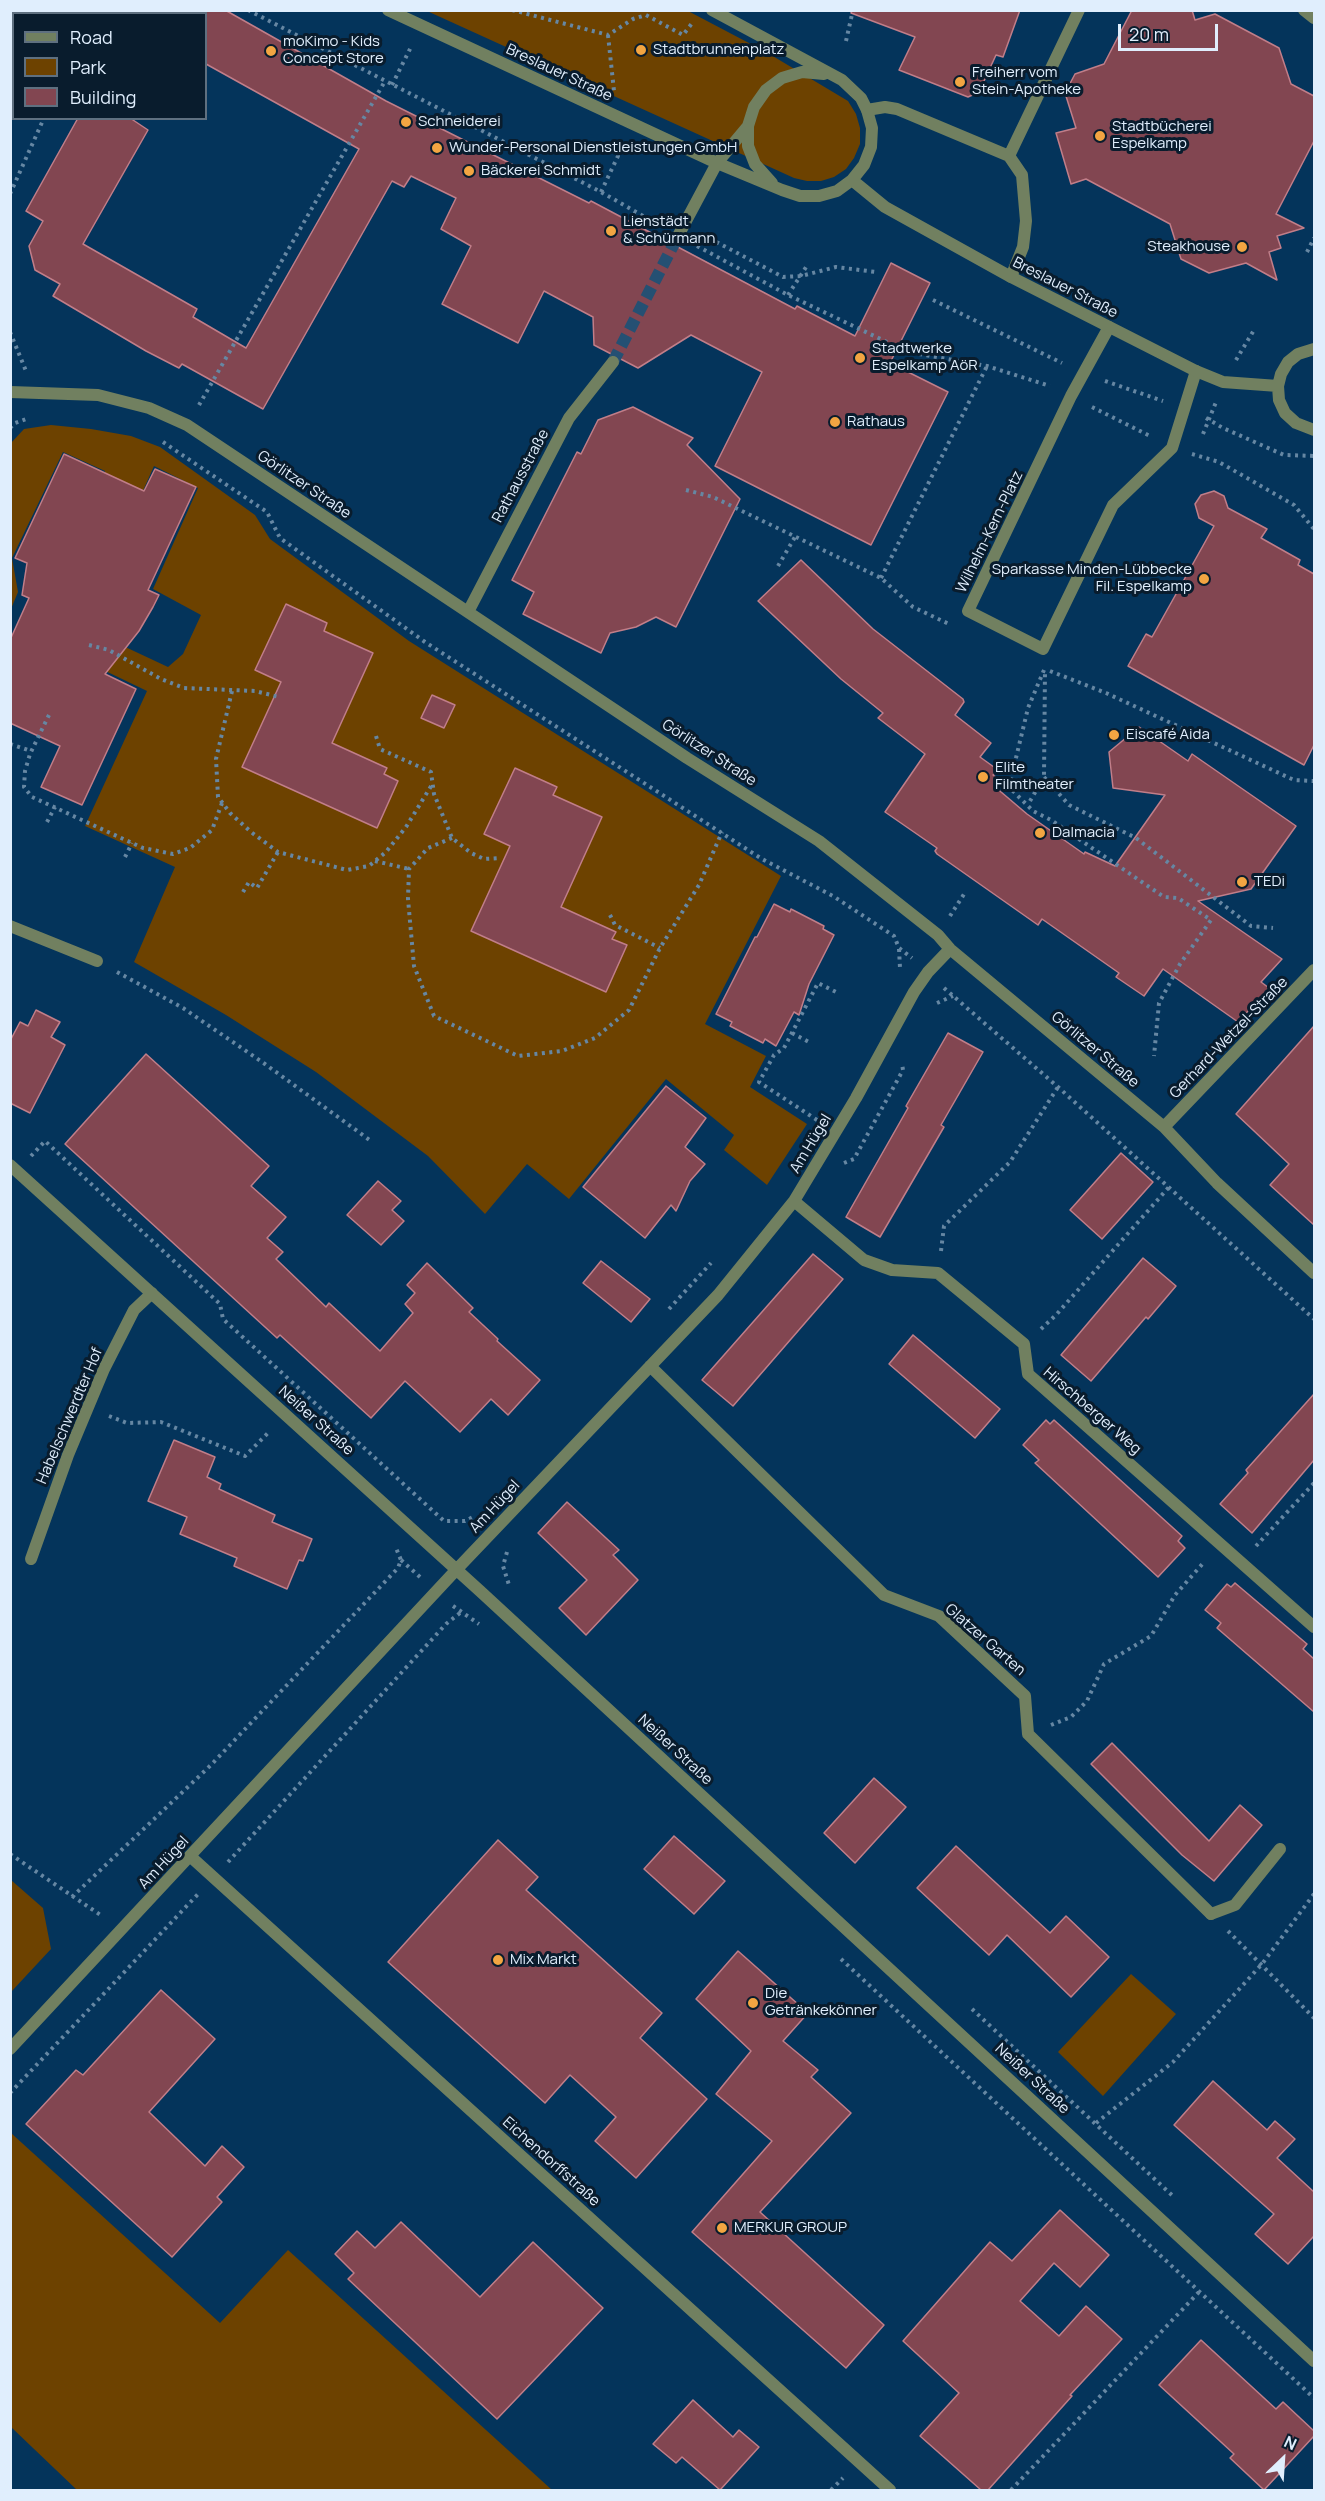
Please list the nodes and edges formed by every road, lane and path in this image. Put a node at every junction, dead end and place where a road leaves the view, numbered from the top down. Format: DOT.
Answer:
graph roads {
  1 [pos="248,10"];
  2 [pos="388,10"];
  3 [pos="512,10"];
  4 [pos="712,10"];
  5 [pos="853,10"];
  6 [pos="1079,10"];
  7 [pos="1304,10"];
  8 [pos="1314,18"];
  9 [pos="696,19"];
  10 [pos="846,40"];
  11 [pos="409,51"];
  12 [pos="842,80"];
  13 [pos="385,81"];
  14 [pos="392,85"];
  15 [pos="867,110"];
  16 [pos="43,120"];
  17 [pos="748,126"];
  18 [pos="1009,156"];
  19 [pos="717,163"];
  20 [pos="852,180"];
  21 [pos="782,190"];
  22 [pos="10,195"];
  23 [pos="680,230"];
  24 [pos="1314,238"];
  25 [pos="1307,252"];
  26 [pos="808,264"];
  27 [pos="876,272"];
  28 [pos="801,276"];
  29 [pos="1011,277"];
  30 [pos="788,295"];
  31 [pos="933,300"];
  32 [pos="1109,327"];
  33 [pos="1314,349"];
  34 [pos="613,362"];
  35 [pos="987,366"];
  36 [pos="1196,371"];
  37 [pos="1084,374"];
  38 [pos="1278,386"];
  39 [pos="10,392"];
  40 [pos="1071,396"];
  41 [pos="1184,408"];
  42 [pos="38,414"];
  43 [pos="187,425"];
  44 [pos="10,428"];
  45 [pos="1314,430"];
  46 [pos="158,439"];
  47 [pos="1172,448"];
  48 [pos="1314,456"];
  49 [pos="686,490"];
  50 [pos="1314,529"];
  51 [pos="795,537"];
  52 [pos="778,566"];
  53 [pos="881,578"];
  54 [pos="468,612"];
  55 [pos="954,626"];
  56 [pos="88,645"];
  57 [pos="1043,649"];
  58 [pos="1035,664"];
  59 [pos="1045,669"];
  60 [pos="232,691"];
  61 [pos="279,697"];
  62 [pos="49,715"];
  63 [pos="376,736"];
  64 [pos="10,744"];
  65 [pos="31,751"];
  66 [pos="1044,777"];
  67 [pos="1314,781"];
  68 [pos="433,783"];
  69 [pos="1030,801"];
  70 [pos="222,803"];
  71 [pos="55,807"];
  72 [pos="47,822"];
  73 [pos="722,832"];
  74 [pos="452,838"];
  75 [pos="132,843"];
  76 [pos="278,852"];
  77 [pos="125,857"];
  78 [pos="500,858"];
  79 [pos="375,861"];
  80 [pos="409,869"];
  81 [pos="243,892"];
  82 [pos="610,915"];
  83 [pos="10,926"];
  84 [pos="1273,928"];
  85 [pos="660,948"];
  86 [pos="899,948"];
  87 [pos="950,949"];
  88 [pos="97,961"];
  89 [pos="1314,970"];
  90 [pos="928,972"];
  91 [pos="897,977"];
  92 [pos="836,992"];
  93 [pos="952,996"];
  94 [pos="929,1010"];
  95 [pos="792,1033"];
  96 [pos="809,1042"];
  97 [pos="900,1055"];
  98 [pos="1154,1056"];
  99 [pos="1058,1087"];
  100 [pos="821,1115"];
  101 [pos="818,1120"];
  102 [pos="813,1127"];
  103 [pos="1164,1127"];
  104 [pos="371,1142"];
  105 [pos="839,1164"];
  106 [pos="13,1168"];
  107 [pos="1169,1187"];
  108 [pos="794,1201"];
  109 [pos="714,1259"];
  110 [pos="938,1273"];
  111 [pos="1314,1273"];
  112 [pos="152,1293"];
  113 [pos="663,1316"];
  114 [pos="1314,1319"];
  115 [pos="1024,1344"];
  116 [pos="650,1366"];
  117 [pos="88,1408"];
  118 [pos="261,1424"];
  119 [pos="269,1431"];
  120 [pos="278,1439"];
  121 [pos="1314,1483"];
  122 [pos="474,1516"];
  123 [pos="1220,1544"];
  124 [pos="393,1545"];
  125 [pos="508,1549"];
  126 [pos="31,1559"];
  127 [pos="401,1560"];
  128 [pos="1241,1562"];
  129 [pos="503,1566"];
  130 [pos="457,1569"];
  131 [pos="510,1588"];
  132 [pos="480,1591"];
  133 [pos="437,1592"];
  134 [pos="460,1613"];
  135 [pos="483,1626"];
  136 [pos="1314,1627"];
  137 [pos="1028,1734"];
  138 [pos="1280,1849"];
  139 [pos="10,1854"];
  140 [pos="191,1857"];
  141 [pos="215,1876"];
  142 [pos="1314,1894"];
  143 [pos="72,1897"];
  144 [pos="1211,1914"];
  145 [pos="123,1929"];
  146 [pos="838,1957"];
  147 [pos="1262,1964"];
  148 [pos="965,2003"];
  149 [pos="1314,2018"];
  150 [pos="10,2049"];
  151 [pos="10,2093"];
  152 [pos="1096,2123"];
  153 [pos="1184,2205"];
  154 [pos="1199,2292"];
  155 [pos="1314,2361"];
  156 [pos="1314,2398"];
  157 [pos="890,2490"];
  158 [pos="1011,2490"];
  1 -- 13 [label="path"];
  2 -- 19 [label="street, Breslauer Straße"];
  3 -- 9 [label="path"];
  4 -- 12 [label="street, Breslauer Straße"];
  5 -- 10 [label="path"];
  6 -- 18 [label="street"];
  7 -- 8 [label="street"];
  11 -- 14 [label="path"];
  12 -- 15 [label="street, Breslauer Straße"];
  12 -- 17 [label="street"];
  13 -- 14 [label="path"];
  13 -- 43 [label="path"];
  14 -- 23 [label="path"];
  15 -- 18 [label="street"];
  15 -- 20 [label="street, Breslauer Straße"];
  16 -- 22 [label="path"];
  17 -- 19 [label="street"];
  17 -- 21 [label="street, Breslauer Straße"];
  18 -- 29 [label="street"];
  19 -- 21 [label="street, Breslauer Straße"];
  19 -- 23 [label="street"];
  20 -- 21 [label="street, Breslauer Straße"];
  20 -- 29 [label="street, Breslauer Straße"];
  23 -- 28 [label="path"];
  23 -- 30 [label="path"];
  24 -- 25 [label="path"];
  26 -- 28 [label="path"];
  27 -- 28 [label="path"];
  28 -- 30 [label="path"];
  29 -- 32 [label="street, Breslauer Straße"];
  30 -- 35 [label="path"];
  31 -- 37 [label="path"];
  32 -- 36 [label="street, Breslauer Straße"];
  32 -- 37 [label="street, Wilhelm-Kern-Platz"];
  33 -- 38 [label="street"];
  34 -- 54 [label="street, Rathausstraße"];
  35 -- 40 [label="path"];
  35 -- 53 [label="path"];
  36 -- 38 [label="street, Breslauer Straße"];
  36 -- 41 [label="street"];
  37 -- 40 [label="street, Wilhelm-Kern-Platz"];
  37 -- 41 [label="path"];
  38 -- 45 [label="street"];
  39 -- 43 [label="street, Görlitzer Straße"];
  40 -- 47 [label="path"];
  40 -- 57 [label="street, Wilhelm-Kern-Platz"];
  41 -- 47 [label="street"];
  41 -- 48 [label="path"];
  42 -- 44 [label="path"];
  43 -- 54 [label="street, Görlitzer Straße"];
  46 -- 73 [label="path"];
  47 -- 50 [label="path"];
  47 -- 57 [label="street"];
  49 -- 51 [label="path"];
  51 -- 52 [label="path"];
  51 -- 53 [label="path"];
  53 -- 55 [label="path"];
  54 -- 87 [label="street, Görlitzer Straße"];
  56 -- 60 [label="path"];
  57 -- 59 [label="path"];
  58 -- 59 [label="path"];
  59 -- 66 [label="path"];
  59 -- 67 [label="path"];
  59 -- 98 [label="path"];
  60 -- 61 [label="path"];
  60 -- 70 [label="path"];
  62 -- 65 [label="path"];
  63 -- 68 [label="path"];
  64 -- 65 [label="path"];
  65 -- 71 [label="path"];
  66 -- 69 [label="path"];
  66 -- 84 [label="path"];
  68 -- 74 [label="path"];
  68 -- 79 [label="path"];
  70 -- 75 [label="path"];
  70 -- 76 [label="path"];
  71 -- 72 [label="path"];
  71 -- 75 [label="path"];
  73 -- 85 [label="path"];
  73 -- 86 [label="path"];
  74 -- 78 [label="path"];
  74 -- 80 [label="path"];
  75 -- 77 [label="path"];
  76 -- 79 [label="path"];
  76 -- 81 [label="path"];
  79 -- 80 [label="path"];
  80 -- 85 [label="path"];
  82 -- 85 [label="path"];
  83 -- 88 [label="street"];
  86 -- 90 [label="path"];
  86 -- 91 [label="path"];
  87 -- 90 [label="street, Am Hügel"];
  87 -- 103 [label="street, Görlitzer Straße"];
  88 -- 104 [label="path"];
  89 -- 103 [label="street, Gerhard-Wetzel-Straße"];
  90 -- 93 [label="path"];
  90 -- 108 [label="street, Am Hügel"];
  92 -- 95 [label="path"];
  93 -- 94 [label="path"];
  93 -- 99 [label="path"];
  95 -- 96 [label="path"];
  95 -- 101 [label="path"];
  97 -- 105 [label="path"];
  99 -- 107 [label="path"];
  99 -- 110 [label="path"];
  100 -- 101 [label="path"];
  101 -- 102 [label="path"];
  103 -- 111 [label="street, Görlitzer Straße"];
  106 -- 112 [label="street, Neißer Straße"];
  106 -- 122 [label="path"];
  107 -- 114 [label="path"];
  107 -- 115 [label="path"];
  108 -- 110 [label="street"];
  108 -- 116 [label="street, Am Hügel"];
  109 -- 113 [label="path"];
  110 -- 115 [label="street"];
  112 -- 117 [label="street, Habelschwerdter Hof"];
  112 -- 130 [label="street, Neißer Straße"];
  115 -- 123 [label="street, Hirschberger Weg"];
  116 -- 130 [label="street, Am Hügel"];
  116 -- 137 [label="street, Glatzer Garten"];
  117 -- 119 [label="path"];
  117 -- 126 [label="street, Habelschwerdter Hof"];
  118 -- 119 [label="path"];
  119 -- 120 [label="path"];
  121 -- 128 [label="path"];
  123 -- 128 [label="street, Hirschberger Weg"];
  123 -- 137 [label="path"];
  124 -- 127 [label="path"];
  125 -- 129 [label="path"];
  127 -- 133 [label="path"];
  127 -- 143 [label="path"];
  128 -- 136 [label="street, Hirschberger Weg"];
  129 -- 131 [label="path"];
  129 -- 132 [label="path"];
  130 -- 132 [label="street, Neißer Straße"];
  130 -- 133 [label="street, Am Hügel"];
  132 -- 134 [label="path"];
  132 -- 155 [label="street, Neißer Straße"];
  133 -- 134 [label="path"];
  133 -- 140 [label="street, Am Hügel"];
  134 -- 135 [label="path"];
  134 -- 141 [label="path"];
  137 -- 144 [label="street"];
  138 -- 144 [label="street"];
  139 -- 143 [label="path"];
  140 -- 141 [label="street, Eichendorffstraße"];
  140 -- 145 [label="street, Am Hügel"];
  141 -- 151 [label="path"];
  141 -- 157 [label="street, Eichendorffstraße"];
  142 -- 147 [label="path"];
  143 -- 145 [label="path"];
  144 -- 147 [label="path"];
  145 -- 150 [label="street, Am Hügel"];
  146 -- 154 [label="path"];
  147 -- 149 [label="path"];
  147 -- 152 [label="path"];
  148 -- 152 [label="path"];
  152 -- 153 [label="path"];
  154 -- 156 [label="path"];
  154 -- 158 [label="path"];
}
